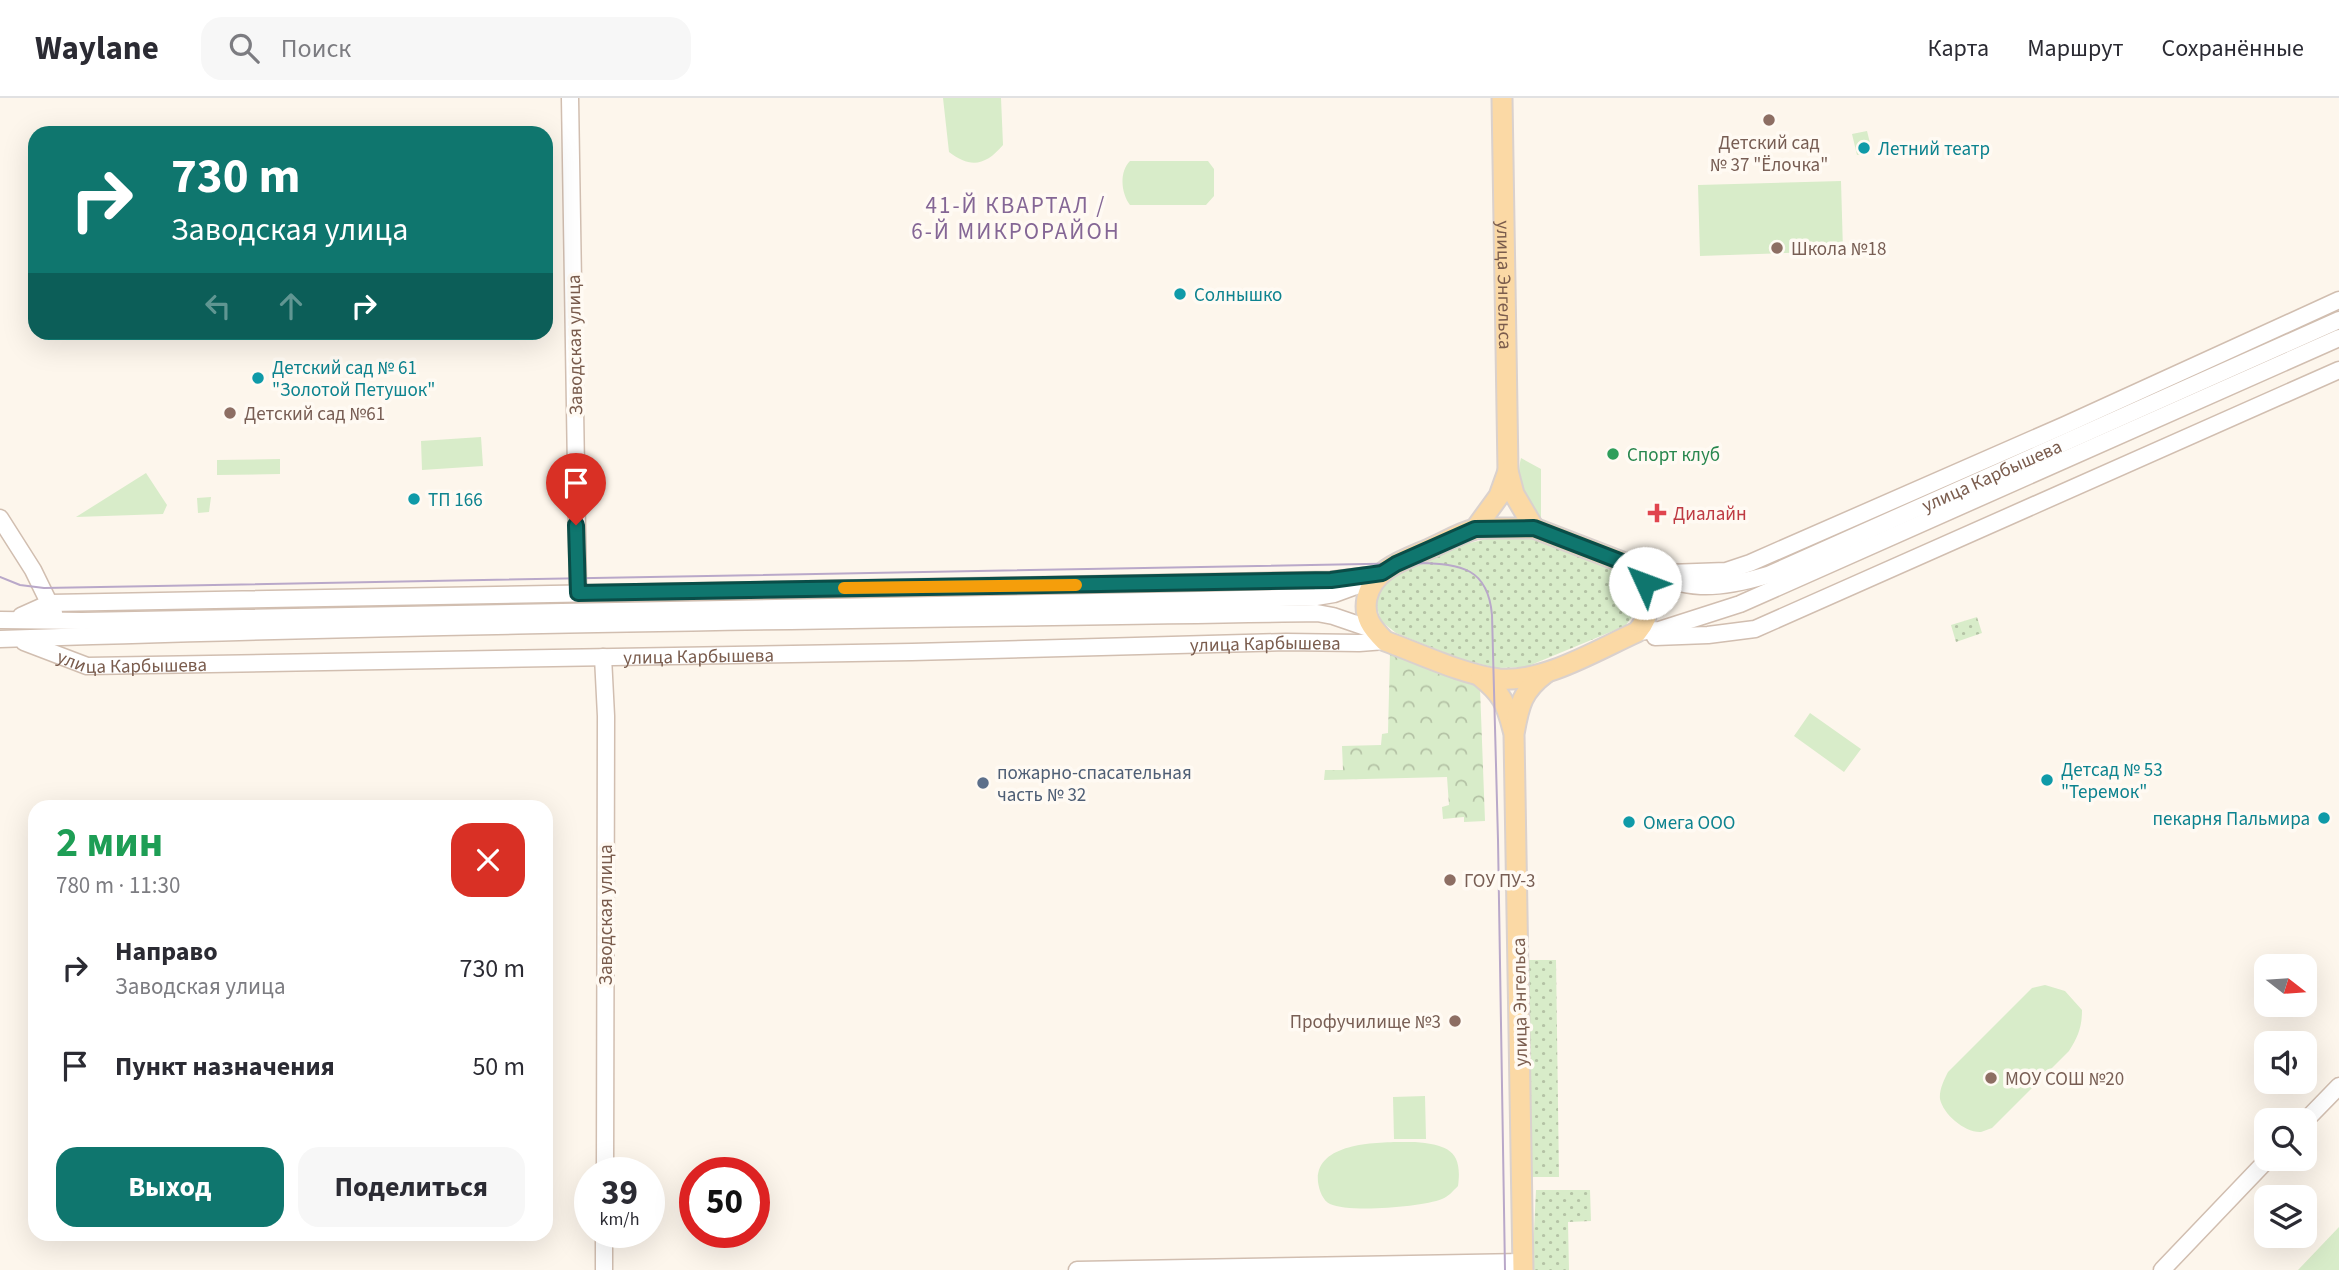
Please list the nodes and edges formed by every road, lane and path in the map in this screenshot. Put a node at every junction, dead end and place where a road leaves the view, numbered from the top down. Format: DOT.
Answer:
graph roads {
  1 [pos="570,98"];
  2 [pos="1502,98"];
  3 [pos="2339,300"];
  4 [pos="2339,320"];
  5 [pos="2339,338"];
  6 [pos="2339,370"];
  7 [pos="1508,471"];
  8 [pos="0,518"];
  9 [pos="1534,528"];
  10 [pos="1475,529"];
  11 [pos="1635,567"];
  12 [pos="1378,576"];
  13 [pos="578,593"];
  14 [pos="50,604"];
  15 [pos="8,619"];
  16 [pos="56,620"];
  17 [pos="1634,633"];
  18 [pos="1379,635"];
  19 [pos="59,636"];
  20 [pos="8,639"];
  21 [pos="603,657"];
  22 [pos="1547,672"];
  23 [pos="1478,674"];
  24 [pos="1514,734"];
  25 [pos="2339,1086"];
  26 [pos="2317,1109"];
  27 [pos="605,1157"];
  28 [pos="2257,1171"];
  29 [pos="604,1248"];
  30 [pos="1523,1266"];
  31 [pos="604,1270"];
  32 [pos="1077,1270"];
  33 [pos="2162,1270"];
  1 -- 13 [label="street, Заводская улица"];
  2 -- 7 [label="main road, улица Энгельса"];
  3 -- 11 [label="street, улица Карбышева"];
  4 -- 11 [label="street, улица Карбышева"];
  5 -- 17 [label="street, улица Карбышева"];
  6 -- 17 [label="street, улица Карбышева"];
  7 -- 9 [label="main road, улица Энгельса"];
  7 -- 10 [label="main road, улица Энгельса"];
  8 -- 14 [label="street"];
  9 -- 10 [label="main road, улица Карбышева"];
  9 -- 11 [label="main road, улица Карбышева"];
  10 -- 12 [label="main road, улица Карбышева"];
  11 -- 17 [label="main road"];
  12 -- 13 [label="street, улица Карбышева"];
  12 -- 16 [label="street, улица Карбышева"];
  12 -- 18 [label="main road"];
  13 -- 14 [label="street, улица Карбышева"];
  14 -- 15 [label="street, улица Карбышева"];
  14 -- 16 [label="street"];
  15 -- 16 [label="street, улица Карбышева"];
  16 -- 19 [label="street"];
  17 -- 22 [label="main road, улица Карбышева"];
  18 -- 19 [label="street, улица Карбышева"];
  18 -- 21 [label="street, улица Карбышева"];
  18 -- 23 [label="main road, улица Карбышева"];
  19 -- 20 [label="street, улица Карбышева"];
  20 -- 21 [label="street, улица Карбышева"];
  21 -- 27 [label="street, Заводская улица"];
  22 -- 23 [label="main road, улица Карбышева"];
  22 -- 24 [label="main road, улица Энгельса"];
  23 -- 24 [label="main road, улица Энгельса"];
  24 -- 30 [label="main road, улица Энгельса"];
  25 -- 26 [label="street"];
  28 -- 33 [label="street"];
  29 -- 31 [label="street"];
  30 -- 32 [label="street"];
}
